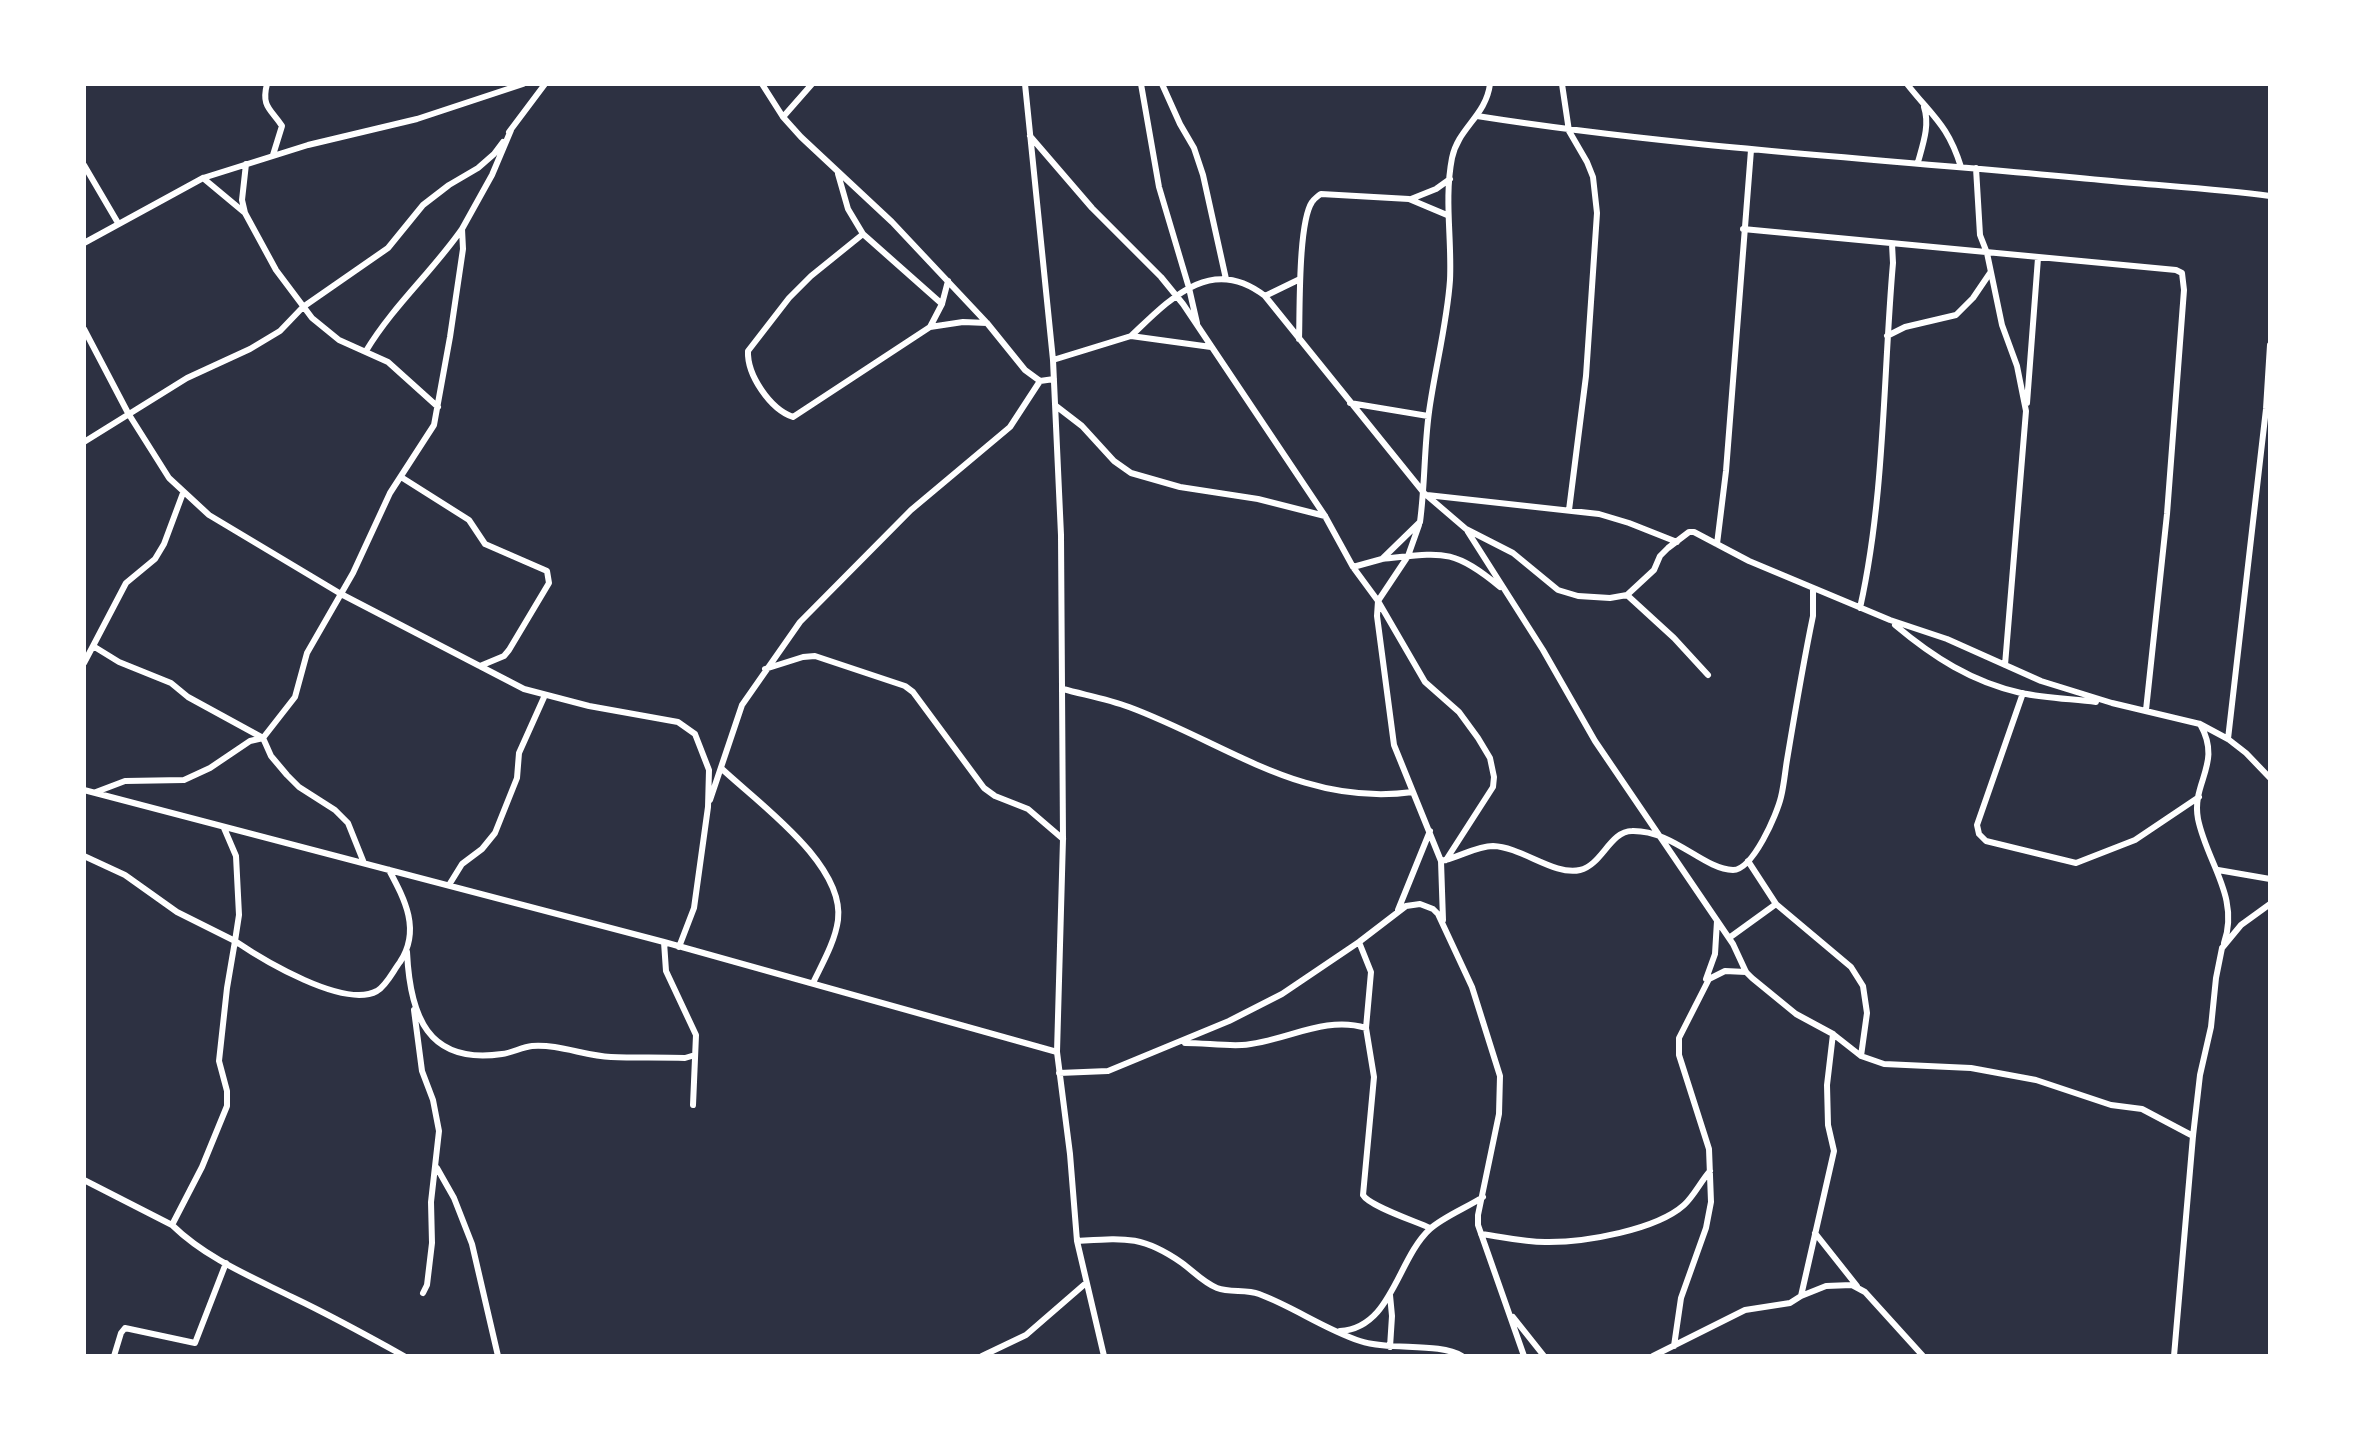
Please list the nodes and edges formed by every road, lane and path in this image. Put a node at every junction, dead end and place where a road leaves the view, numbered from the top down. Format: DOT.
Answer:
graph roads {
  1 [pos="267,84"];
  2 [pos="523,84"];
  3 [pos="545,84"];
  4 [pos="762,84"];
  5 [pos="812,84"];
  6 [pos="1025,84"];
  7 [pos="1141,84"];
  8 [pos="1162,84"];
  9 [pos="1490,84"];
  10 [pos="1562,84"];
  11 [pos="1907,84"];
  12 [pos="1923,104"];
  13 [pos="1477,116"];
  14 [pos="783,117"];
  15 [pos="511,130"];
  16 [pos="1569,131"];
  17 [pos="1030,136"];
  18 [pos="1751,150"];
  19 [pos="273,155"];
  20 [pos="1918,162"];
  21 [pos="246,164"];
  22 [pos="84,165"];
  23 [pos="1961,167"];
  24 [pos="1976,168"];
  25 [pos="838,174"];
  26 [pos="203,178"];
  27 [pos="1450,179"];
  28 [pos="2270,196"];
  29 [pos="1409,199"];
  30 [pos="245,213"];
  31 [pos="1447,215"];
  32 [pos="118,223"];
  33 [pos="462,229"];
  34 [pos="1743,229"];
  35 [pos="863,234"];
  36 [pos="84,243"];
  37 [pos="1892,244"];
  38 [pos="1987,253"];
  39 [pos="2038,258"];
  40 [pos="1990,273"];
  41 [pos="1226,279"];
  42 [pos="1300,279"];
  43 [pos="948,281"];
  44 [pos="1189,288"];
  45 [pos="1175,295"];
  46 [pos="1265,296"];
  47 [pos="942,304"];
  48 [pos="303,307"];
  49 [pos="987,323"];
  50 [pos="930,327"];
  51 [pos="1197,327"];
  52 [pos="84,329"];
  53 [pos="1131,336"];
  54 [pos="1887,336"];
  55 [pos="1299,339"];
  56 [pos="2270,345"];
  57 [pos="1211,347"];
  58 [pos="366,351"];
  59 [pos="1053,360"];
  60 [pos="1054,379"];
  61 [pos="1040,381"];
  62 [pos="1350,403"];
  63 [pos="1056,406"];
  64 [pos="438,407"];
  65 [pos="2026,411"];
  66 [pos="128,413"];
  67 [pos="1428,416"];
  68 [pos="84,442"];
  69 [pos="401,477"];
  70 [pos="183,493"];
  71 [pos="1425,494"];
  72 [pos="1569,510"];
  73 [pos="1325,516"];
  74 [pos="1420,522"];
  75 [pos="1466,529"];
  76 [pos="1677,542"];
  77 [pos="1717,544"];
  78 [pos="1408,556"];
  79 [pos="1382,559"];
  80 [pos="1353,567"];
  81 [pos="1813,588"];
  82 [pos="1505,591"];
  83 [pos="341,594"];
  84 [pos="1627,595"];
  85 [pos="1378,601"];
  86 [pos="1860,608"];
  87 [pos="1890,620"];
  88 [pos="93,646"];
  89 [pos="84,663"];
  90 [pos="2005,665"];
  91 [pos="480,666"];
  92 [pos="765,669"];
  93 [pos="1708,675"];
  94 [pos="1063,689"];
  95 [pos="2023,693"];
  96 [pos="545,695"];
  97 [pos="2112,703"];
  98 [pos="2146,710"];
  99 [pos="2200,724"];
  100 [pos="263,738"];
  101 [pos="2228,739"];
  102 [pos="721,768"];
  103 [pos="2270,768"];
  104 [pos="2261,769"];
  105 [pos="2270,778"];
  106 [pos="84,790"];
  107 [pos="96,792"];
  108 [pos="1413,792"];
  109 [pos="2199,797"];
  110 [pos="708,807"];
  111 [pos="224,828"];
  112 [pos="1430,831"];
  113 [pos="1658,834"];
  114 [pos="1063,839"];
  115 [pos="84,856"];
  116 [pos="1443,861"];
  117 [pos="1748,861"];
  118 [pos="364,863"];
  119 [pos="389,870"];
  120 [pos="2218,870"];
  121 [pos="2270,879"];
  122 [pos="449,885"];
  123 [pos="1776,904"];
  124 [pos="2270,904"];
  125 [pos="1398,910"];
  126 [pos="1717,921"];
  127 [pos="1443,925"];
  128 [pos="1729,938"];
  129 [pos="235,941"];
  130 [pos="664,942"];
  131 [pos="1359,942"];
  132 [pos="679,947"];
  133 [pos="2222,948"];
  134 [pos="407,952"];
  135 [pos="1746,972"];
  136 [pos="813,983"];
  137 [pos="1705,983"];
  138 [pos="414,1007"];
  139 [pos="1366,1028"];
  140 [pos="1833,1034"];
  141 [pos="1181,1043"];
  142 [pos="1057,1052"];
  143 [pos="695,1055"];
  144 [pos="1861,1056"];
  145 [pos="1059,1073"];
  146 [pos="693,1105"];
  147 [pos="2193,1136"];
  148 [pos="437,1168"];
  149 [pos="1710,1171"];
  150 [pos="84,1180"];
  151 [pos="1483,1197"];
  152 [pos="172,1225"];
  153 [pos="1430,1228"];
  154 [pos="1815,1232"];
  155 [pos="1481,1234"];
  156 [pos="1077,1241"];
  157 [pos="226,1263"];
  158 [pos="1086,1283"];
  159 [pos="1857,1286"];
  160 [pos="1389,1292"];
  161 [pos="423,1293"];
  162 [pos="1801,1296"];
  163 [pos="1510,1314"];
  164 [pos="1335,1331"];
  165 [pos="1674,1346"];
  166 [pos="1390,1347"];
  167 [pos="114,1356"];
  168 [pos="404,1356"];
  169 [pos="498,1356"];
  170 [pos="982,1356"];
  171 [pos="1104,1356"];
  172 [pos="1462,1356"];
  173 [pos="1524,1356"];
  174 [pos="1544,1356"];
  175 [pos="1653,1356"];
  176 [pos="1923,1356"];
  177 [pos="2174,1356"];
  1 -- 19 [label="street"];
  2 -- 19 [label="street"];
  3 -- 15 [label="street"];
  4 -- 14 [label="street"];
  5 -- 14 [label="street"];
  6 -- 17 [label="street"];
  7 -- 44 [label="street"];
  8 -- 41 [label="street"];
  9 -- 13 [label="street"];
  10 -- 16 [label="street"];
  11 -- 12 [label="street"];
  12 -- 20 [label="street"];
  12 -- 23 [label="street"];
  13 -- 16 [label="street"];
  13 -- 27 [label="street"];
  14 -- 25 [label="street"];
  15 -- 33 [label="street"];
  15 -- 48 [label="street"];
  16 -- 18 [label="street"];
  16 -- 72 [label="street"];
  17 -- 45 [label="street"];
  17 -- 59 [label="street"];
  18 -- 20 [label="street"];
  18 -- 34 [label="street"];
  19 -- 21 [label="street"];
  20 -- 23 [label="street"];
  21 -- 26 [label="street"];
  21 -- 30 [label="street"];
  22 -- 32 [label="street"];
  23 -- 24 [label="street"];
  24 -- 28 [label="street"];
  24 -- 38 [label="street"];
  25 -- 35 [label="street"];
  25 -- 43 [label="street"];
  26 -- 30 [label="street"];
  26 -- 32 [label="street"];
  27 -- 29 [label="street"];
  27 -- 31 [label="street"];
  29 -- 31 [label="street"];
  29 -- 42 [label="street"];
  30 -- 48 [label="street"];
  31 -- 67 [label="street"];
  32 -- 36 [label="street"];
  33 -- 58 [label="street"];
  33 -- 64 [label="street"];
  34 -- 37 [label="street"];
  34 -- 77 [label="street"];
  35 -- 47 [label="street"];
  35 -- 50 [label="street"];
  37 -- 38 [label="street"];
  37 -- 54 [label="street"];
  38 -- 39 [label="street"];
  38 -- 40 [label="street"];
  39 -- 65 [label="street"];
  39 -- 98 [label="street"];
  40 -- 54 [label="street"];
  40 -- 65 [label="street"];
  41 -- 44 [label="street"];
  41 -- 46 [label="street"];
  42 -- 46 [label="street"];
  42 -- 55 [label="street"];
  43 -- 47 [label="street"];
  43 -- 49 [label="street"];
  44 -- 45 [label="street"];
  44 -- 51 [label="street"];
  45 -- 51 [label="street"];
  45 -- 53 [label="street"];
  46 -- 55 [label="street"];
  47 -- 50 [label="street"];
  48 -- 58 [label="street"];
  48 -- 66 [label="street"];
  49 -- 50 [label="street"];
  49 -- 61 [label="street"];
  51 -- 57 [label="street"];
  52 -- 66 [label="street"];
  53 -- 57 [label="street"];
  53 -- 59 [label="street"];
  54 -- 86 [label="street"];
  55 -- 62 [label="street"];
  56 -- 101 [label="street"];
  57 -- 73 [label="street"];
  58 -- 64 [label="street"];
  59 -- 60 [label="street"];
  60 -- 61 [label="street"];
  60 -- 63 [label="street"];
  61 -- 92 [label="street"];
  62 -- 67 [label="street"];
  62 -- 71 [label="street"];
  63 -- 73 [label="street"];
  63 -- 94 [label="street"];
  64 -- 69 [label="street"];
  65 -- 90 [label="street"];
  66 -- 68 [label="street"];
  66 -- 70 [label="street"];
  67 -- 71 [label="street"];
  69 -- 83 [label="street"];
  69 -- 91 [label="street"];
  70 -- 83 [label="street"];
  70 -- 88 [label="street"];
  71 -- 72 [label="street"];
  71 -- 74 [label="street"];
  71 -- 75 [label="street"];
  72 -- 76 [label="street"];
  73 -- 80 [label="street"];
  74 -- 78 [label="street"];
  74 -- 79 [label="street"];
  75 -- 82 [label="street"];
  75 -- 84 [label="street"];
  76 -- 77 [label="street"];
  76 -- 84 [label="street"];
  77 -- 81 [label="street"];
  78 -- 79 [label="street"];
  78 -- 82 [label="street"];
  78 -- 85 [label="street"];
  79 -- 80 [label="street"];
  80 -- 85 [label="street"];
  81 -- 86 [label="street"];
  81 -- 117 [label="street"];
  82 -- 113 [label="street"];
  83 -- 91 [label="street"];
  83 -- 100 [label="street"];
  84 -- 93 [label="street"];
  85 -- 108 [label="street"];
  85 -- 116 [label="street"];
  86 -- 87 [label="street"];
  87 -- 90 [label="street"];
  87 -- 95 [label="street"];
  88 -- 89 [label="street"];
  88 -- 100 [label="street"];
  90 -- 97 [label="street"];
  91 -- 96 [label="street"];
  92 -- 102 [label="street"];
  92 -- 114 [label="street"];
  94 -- 108 [label="street"];
  94 -- 114 [label="street"];
  95 -- 97 [label="street"];
  95 -- 109 [label="street"];
  96 -- 110 [label="street"];
  96 -- 122 [label="street"];
  97 -- 98 [label="street"];
  98 -- 99 [label="street"];
  99 -- 101 [label="street"];
  99 -- 109 [label="street"];
  100 -- 107 [label="street"];
  100 -- 118 [label="street"];
  101 -- 104 [label="street"];
  102 -- 110 [label="street"];
  102 -- 136 [label="street"];
  103 -- 104 [label="street"];
  104 -- 105 [label="street"];
  106 -- 107 [label="street"];
  107 -- 111 [label="street"];
  108 -- 112 [label="street"];
  109 -- 120 [label="street"];
  110 -- 132 [label="street"];
  111 -- 118 [label="street"];
  111 -- 129 [label="street"];
  112 -- 116 [label="street"];
  112 -- 125 [label="street"];
  113 -- 116 [label="street"];
  113 -- 117 [label="street"];
  113 -- 126 [label="street"];
  114 -- 142 [label="street"];
  115 -- 129 [label="street"];
  116 -- 127 [label="street"];
  117 -- 123 [label="street"];
  118 -- 119 [label="street"];
  119 -- 122 [label="street"];
  119 -- 134 [label="street"];
  120 -- 121 [label="street"];
  120 -- 133 [label="street"];
  122 -- 130 [label="street"];
  123 -- 128 [label="street"];
  123 -- 144 [label="street"];
  124 -- 133 [label="street"];
  125 -- 127 [label="street"];
  125 -- 131 [label="street"];
  126 -- 128 [label="street"];
  126 -- 137 [label="street"];
  127 -- 151 [label="street"];
  128 -- 135 [label="street"];
  129 -- 134 [label="street"];
  129 -- 152 [label="street"];
  130 -- 132 [label="street"];
  130 -- 143 [label="street"];
  131 -- 139 [label="street"];
  131 -- 141 [label="street"];
  132 -- 136 [label="street"];
  133 -- 147 [label="street"];
  134 -- 138 [label="street"];
  135 -- 137 [label="street"];
  135 -- 140 [label="street"];
  136 -- 142 [label="street"];
  137 -- 149 [label="street"];
  138 -- 143 [label="street"];
  138 -- 148 [label="street"];
  139 -- 141 [label="street"];
  139 -- 153 [label="street"];
  140 -- 144 [label="street"];
  140 -- 154 [label="street"];
  141 -- 145 [label="street"];
  142 -- 145 [label="street"];
  143 -- 146 [label="street"];
  144 -- 147 [label="street"];
  145 -- 156 [label="street"];
  147 -- 177 [label="street"];
  148 -- 161 [label="street"];
  148 -- 169 [label="street"];
  149 -- 155 [label="street"];
  149 -- 165 [label="street"];
  150 -- 152 [label="street"];
  151 -- 153 [label="street"];
  151 -- 155 [label="street"];
  152 -- 157 [label="street"];
  153 -- 160 [label="street"];
  154 -- 159 [label="street"];
  154 -- 162 [label="street"];
  155 -- 163 [label="street"];
  156 -- 158 [label="street"];
  156 -- 164 [label="street"];
  157 -- 167 [label="street"];
  157 -- 168 [label="street"];
  158 -- 170 [label="street"];
  158 -- 171 [label="street"];
  159 -- 162 [label="street"];
  159 -- 176 [label="street"];
  160 -- 164 [label="street"];
  160 -- 166 [label="street"];
  162 -- 165 [label="street"];
  163 -- 173 [label="street"];
  163 -- 174 [label="street"];
  164 -- 166 [label="street"];
  165 -- 175 [label="street"];
  166 -- 172 [label="street"];
}
